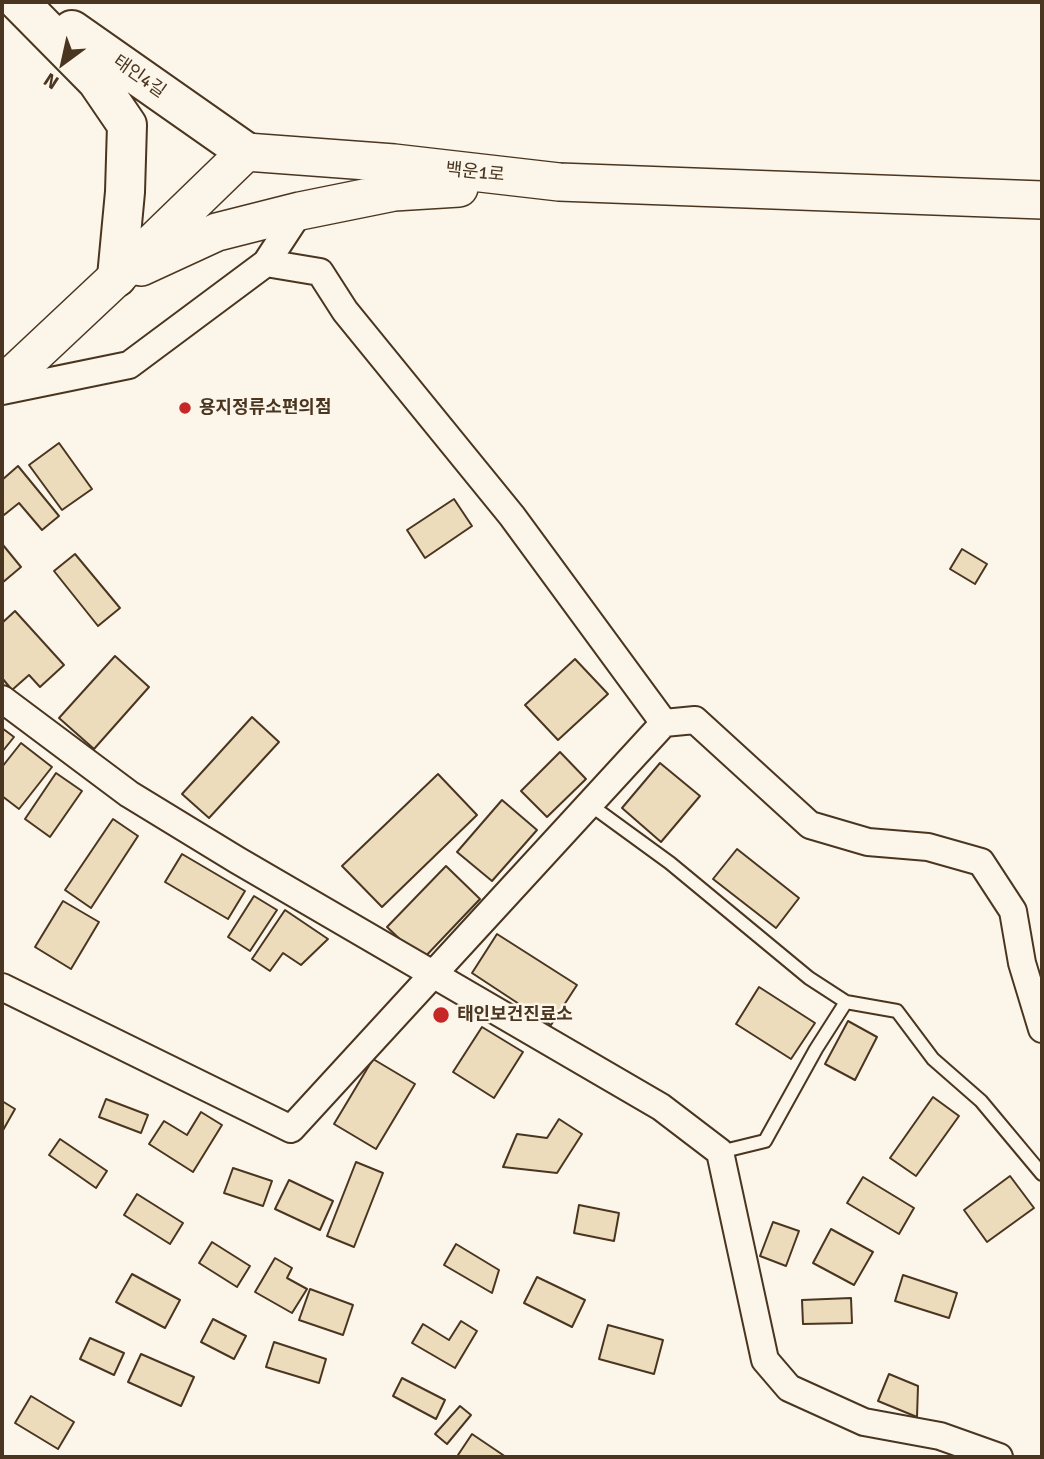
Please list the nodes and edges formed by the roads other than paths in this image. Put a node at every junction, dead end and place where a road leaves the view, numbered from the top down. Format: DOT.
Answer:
graph roads {
  1 [pos="19,2"];
  2 [pos="32,2"];
  3 [pos="246,152"];
  4 [pos="559,182"];
  5 [pos="1042,200"];
  6 [pos="300,211"];
  7 [pos="266,263"];
  8 [pos="117,277"];
  9 [pos="2,384"];
  10 [pos="2,391"];
  11 [pos="2,699"];
  12 [pos="664,723"];
  13 [pos="589,804"];
  14 [pos="432,974"];
  15 [pos="2,987"];
  16 [pos="846,1002"];
  17 [pos="1042,1029"];
  18 [pos="720,1152"];
  19 [pos="1042,1174"];
  20 [pos="999,1457"];
  1 -- 8 [label="main road"];
  2 -- 3 [label="main road, 태인4길"];
  3 -- 4 [label="main road, 백운1로"];
  3 -- 8 [label="main road"];
  4 -- 5 [label="main road, 백운1로"];
  4 -- 6 [label="main road"];
  6 -- 7 [label="street"];
  6 -- 8 [label="main road"];
  7 -- 10 [label="street"];
  7 -- 12 [label="street"];
  8 -- 9 [label="main road"];
  11 -- 14 [label="street"];
  12 -- 13 [label="street"];
  12 -- 17 [label="street"];
  13 -- 14 [label="street"];
  13 -- 16 [label="lane"];
  14 -- 15 [label="street"];
  14 -- 18 [label="street"];
  16 -- 18 [label="lane"];
  16 -- 19 [label="lane"];
  18 -- 20 [label="street"];
}
